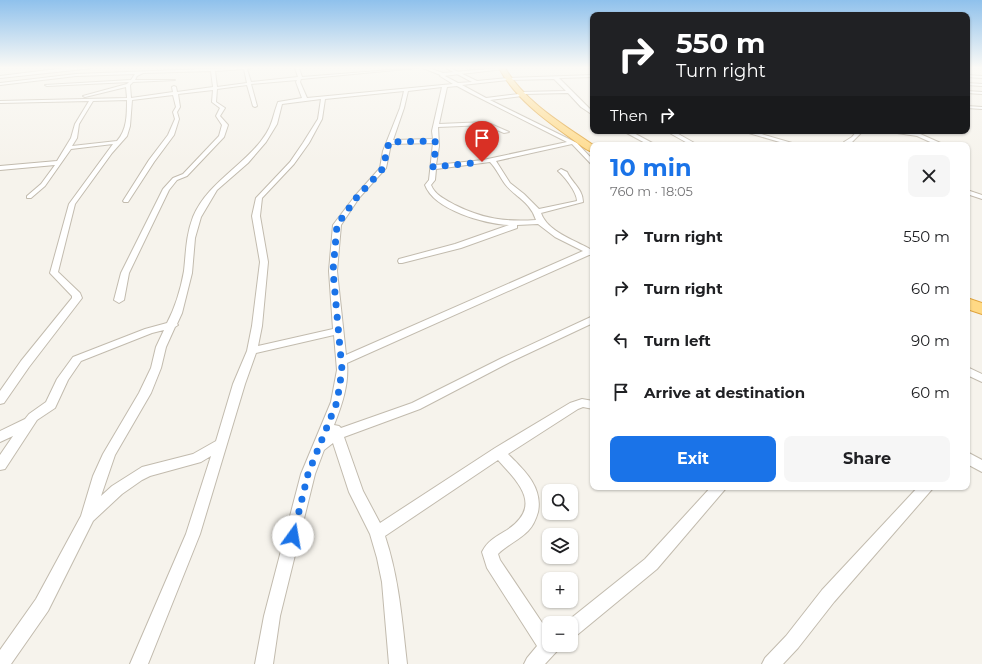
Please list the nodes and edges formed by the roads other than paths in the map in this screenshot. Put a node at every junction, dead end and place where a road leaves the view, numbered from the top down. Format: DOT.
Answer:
graph roads {
  1 [pos="75,99"];
  2 [pos="130,99"];
  3 [pos="175,99"];
  4 [pos="214,99"];
  5 [pos="253,99"];
  6 [pos="305,99"];
  7 [pos="323,99"];
  8 [pos="404,99"];
  9 [pos="442,99"];
  10 [pos="485,99"];
  11 [pos="527,99"];
  12 [pos="577,99"];
  13 [pos="72,100"];
  14 [pos="92,100"];
  15 [pos="0,102"];
  16 [pos="255,106"];
  17 [pos="970,107"];
  18 [pos="982,108"];
  19 [pos="590,111"];
  20 [pos="437,126"];
  21 [pos="506,132"];
  22 [pos="632,134"];
  23 [pos="674,134"];
  24 [pos="756,134"];
  25 [pos="855,134"];
  26 [pos="910,134"];
  27 [pos="435,141"];
  28 [pos="118,142"];
  29 [pos="389,142"];
  30 [pos="647,142"];
  31 [pos="688,142"];
  32 [pos="785,142"];
  33 [pos="846,142"];
  34 [pos="935,142"];
  35 [pos="573,144"];
  36 [pos="585,144"];
  37 [pos="590,147"];
  38 [pos="68,148"];
  39 [pos="491,160"];
  40 [pos="590,161"];
  41 [pos="59,163"];
  42 [pos="433,167"];
  43 [pos="0,168"];
  44 [pos="561,171"];
  45 [pos="970,193"];
  46 [pos="29,196"];
  47 [pos="982,196"];
  48 [pos="126,201"];
  49 [pos="537,212"];
  50 [pos="540,222"];
  51 [pos="524,223"];
  52 [pos="590,251"];
  53 [pos="590,253"];
  54 [pos="402,261"];
  55 [pos="119,300"];
  56 [pos="970,304"];
  57 [pos="982,309"];
  58 [pos="590,320"];
  59 [pos="173,325"];
  60 [pos="338,331"];
  61 [pos="252,351"];
  62 [pos="341,361"];
  63 [pos="970,372"];
  64 [pos="982,378"];
  65 [pos="0,400"];
  66 [pos="590,404"];
  67 [pos="332,416"];
  68 [pos="30,422"];
  69 [pos="336,435"];
  70 [pos="0,437"];
  71 [pos="220,444"];
  72 [pos="319,447"];
  73 [pos="500,452"];
  74 [pos="970,459"];
  75 [pos="0,465"];
  76 [pos="982,467"];
  77 [pos="717,490"];
  78 [pos="924,490"];
  79 [pos="88,517"];
  80 [pos="377,533"];
  81 [pos="578,623"];
  82 [pos="542,634"];
  83 [pos="545,652"];
  84 [pos="0,664"];
  85 [pos="139,664"];
  86 [pos="264,664"];
  87 [pos="398,664"];
  88 [pos="535,664"];
  89 [pos="771,664"];
  1 -- 13 [label="street"];
  2 -- 14 [label="street"];
  2 -- 28 [label="street"];
  3 -- 48 [label="street"];
  4 -- 55 [label="street"];
  5 -- 16 [label="street"];
  6 -- 59 [label="street"];
  7 -- 61 [label="street"];
  8 -- 29 [label="street"];
  9 -- 20 [label="street"];
  10 -- 35 [label="street"];
  11 -- 36 [label="highway"];
  12 -- 19 [label="street"];
  13 -- 14 [label="street"];
  13 -- 15 [label="street"];
  14 -- 38 [label="street"];
  17 -- 18 [label="street"];
  20 -- 21 [label="street"];
  20 -- 27 [label="street"];
  22 -- 30 [label="street"];
  23 -- 31 [label="street"];
  24 -- 32 [label="street"];
  25 -- 33 [label="street"];
  26 -- 34 [label="street"];
  27 -- 29 [label="street"];
  27 -- 42 [label="street"];
  28 -- 38 [label="street"];
  28 -- 65 [label="street"];
  29 -- 60 [label="street"];
  35 -- 36 [label="street"];
  35 -- 39 [label="street"];
  35 -- 40 [label="street"];
  36 -- 37 [label="highway"];
  38 -- 41 [label="street"];
  39 -- 42 [label="street"];
  39 -- 49 [label="street"];
  41 -- 43 [label="street"];
  41 -- 46 [label="street"];
  42 -- 51 [label="street"];
  44 -- 49 [label="street"];
  45 -- 47 [label="street"];
  49 -- 50 [label="street"];
  50 -- 51 [label="street"];
  50 -- 52 [label="street"];
  51 -- 54 [label="street"];
  53 -- 62 [label="street"];
  56 -- 57 [label="highway"];
  58 -- 69 [label="street"];
  59 -- 68 [label="street"];
  59 -- 79 [label="street"];
  60 -- 61 [label="street"];
  60 -- 62 [label="street"];
  61 -- 71 [label="street"];
  62 -- 67 [label="street"];
  63 -- 64 [label="street"];
  66 -- 73 [label="street"];
  67 -- 69 [label="street"];
  67 -- 72 [label="street"];
  68 -- 70 [label="street"];
  68 -- 75 [label="street"];
  69 -- 72 [label="street"];
  69 -- 80 [label="street"];
  71 -- 79 [label="street"];
  71 -- 85 [label="street"];
  72 -- 86 [label="street"];
  73 -- 80 [label="street"];
  73 -- 82 [label="street"];
  74 -- 76 [label="street"];
  77 -- 81 [label="street"];
  78 -- 89 [label="street"];
  79 -- 84 [label="street"];
  80 -- 87 [label="street"];
  83 -- 88 [label="street"];
}
